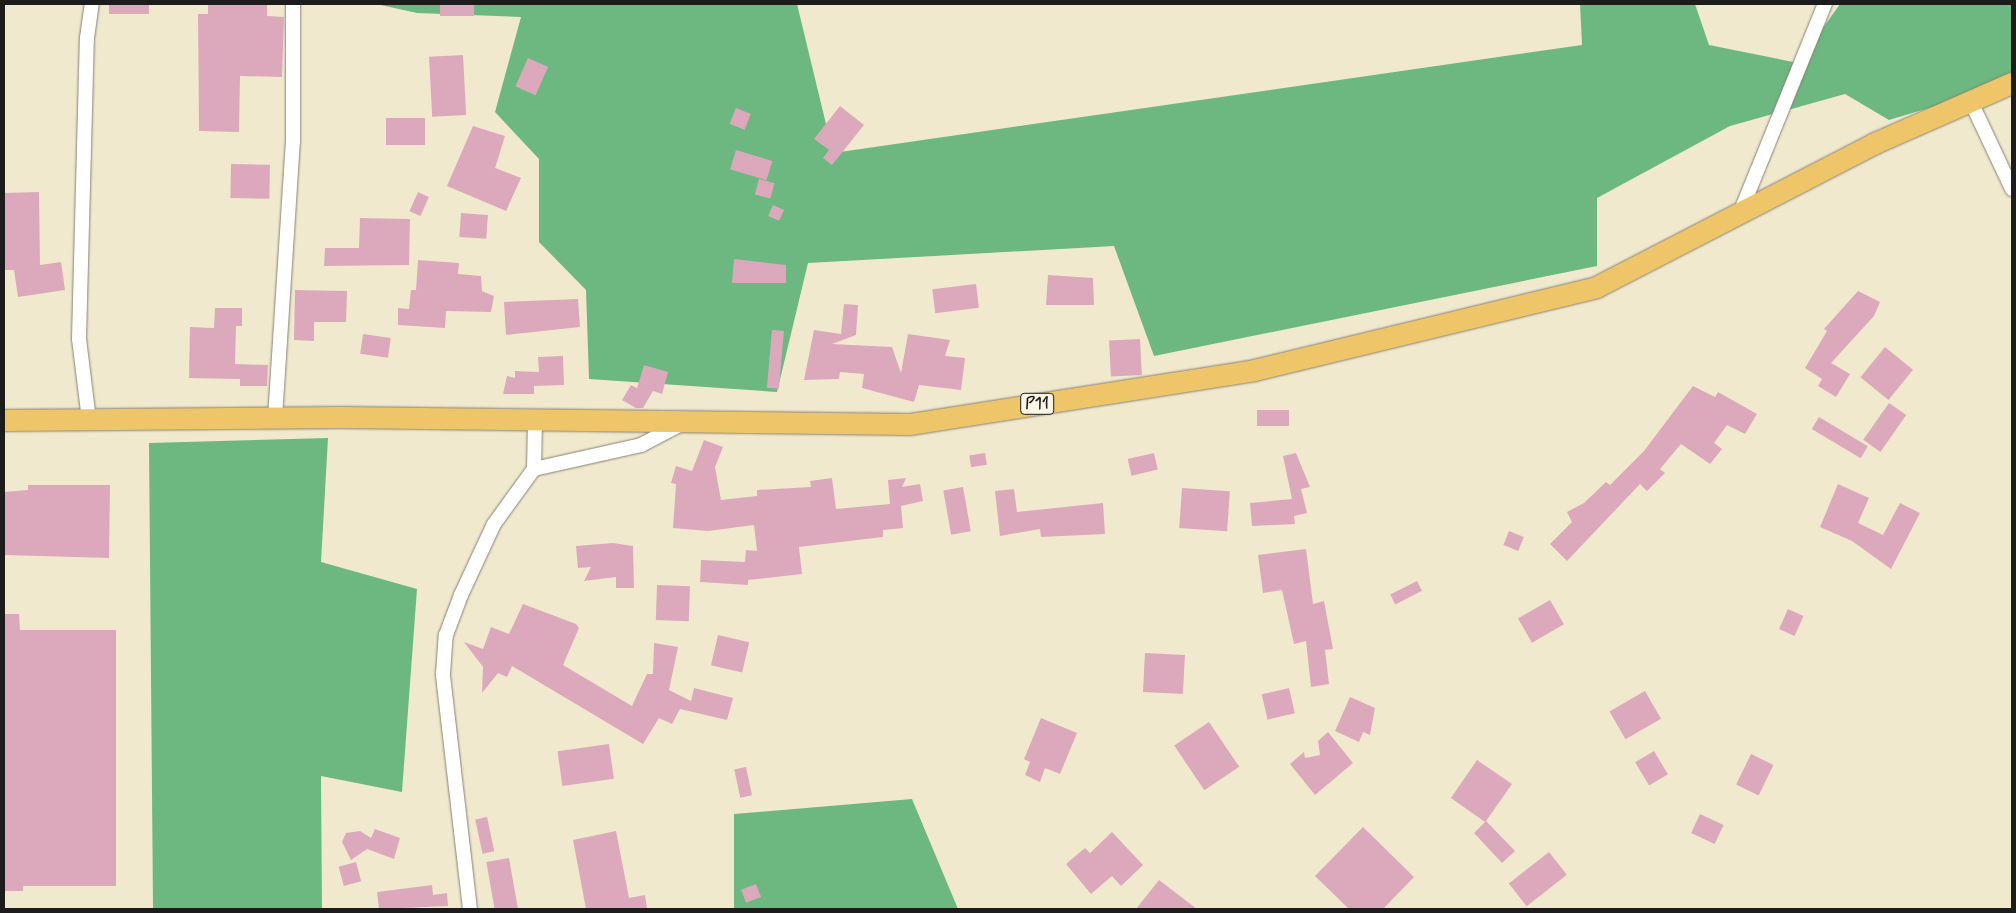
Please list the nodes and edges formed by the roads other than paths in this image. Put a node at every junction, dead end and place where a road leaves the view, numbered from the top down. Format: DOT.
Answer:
graph roads {
  1 [pos="92,4"];
  2 [pos="293,4"];
  3 [pos="1825,4"];
  4 [pos="2012,83"];
  5 [pos="1972,104"];
  6 [pos="2012,189"];
  7 [pos="1740,213"];
  8 [pos="275,418"];
  9 [pos="4,420"];
  10 [pos="89,420"];
  11 [pos="535,420"];
  12 [pos="683,423"];
  13 [pos="534,469"];
  14 [pos="470,909"];
  1 -- 10 [label="street"];
  2 -- 8 [label="street"];
  3 -- 7 [label="street"];
  4 -- 5 [label="main road, P11"];
  5 -- 6 [label="street"];
  5 -- 7 [label="main road, P11"];
  7 -- 12 [label="main road, P11"];
  8 -- 10 [label="main road, P11"];
  8 -- 11 [label="main road, P11"];
  9 -- 10 [label="main road, P11"];
  11 -- 12 [label="main road, P11"];
  11 -- 13 [label="street"];
  12 -- 13 [label="street"];
  13 -- 14 [label="street"];
}
